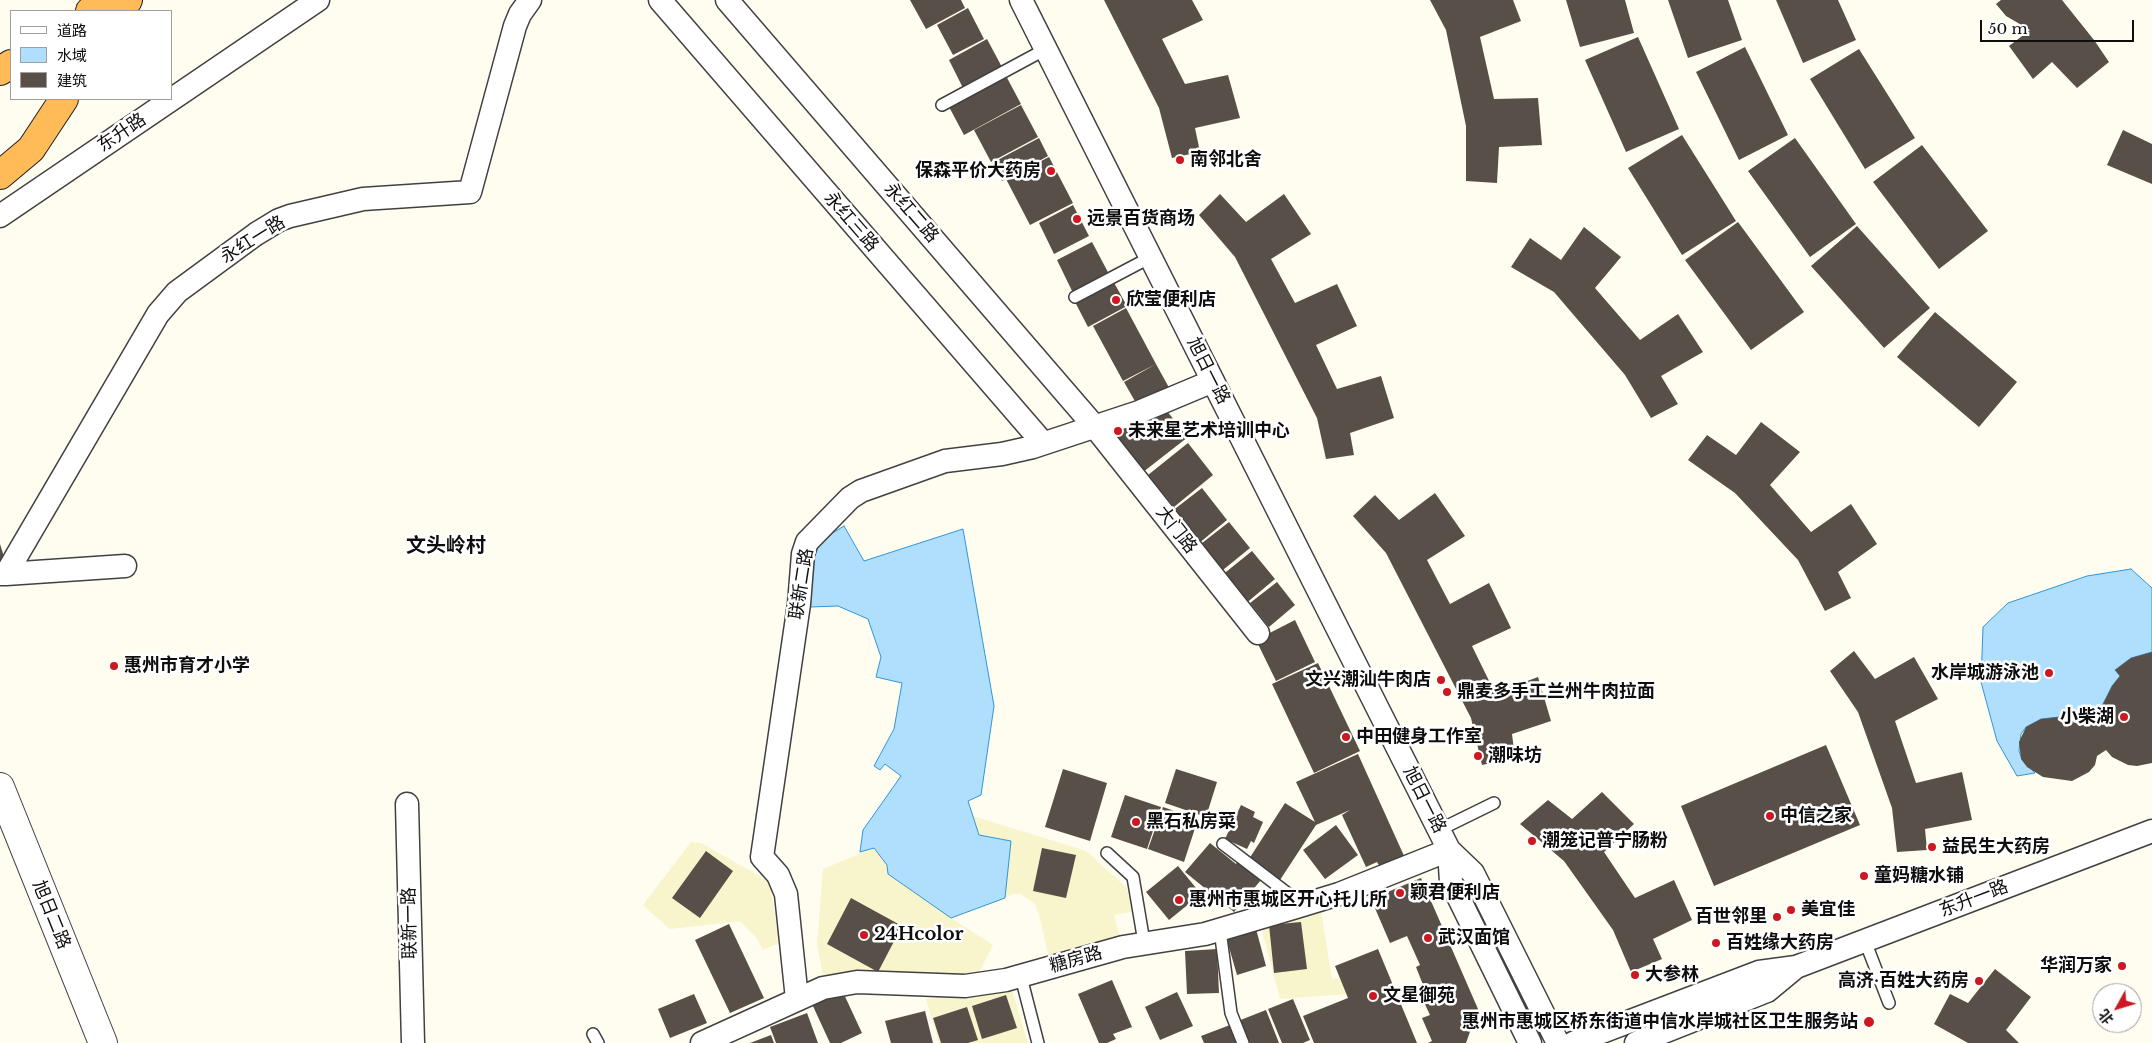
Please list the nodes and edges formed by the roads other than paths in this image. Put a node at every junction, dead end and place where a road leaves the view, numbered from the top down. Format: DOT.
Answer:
graph roads {
  1 [pos="106,0"];
  2 [pos="318,0"];
  3 [pos="530,0"];
  4 [pos="660,0"];
  5 [pos="727,0"];
  6 [pos="1021,0"];
  7 [pos="91,10"];
  8 [pos="1046,49"];
  9 [pos="172,99"];
  10 [pos="63,100"];
  11 [pos="171,100"];
  12 [pos="942,105"];
  13 [pos="0,175"];
  14 [pos="0,216"];
  15 [pos="1151,257"];
  16 [pos="1075,297"];
  17 [pos="1213,381"];
  18 [pos="1095,427"];
  19 [pos="1043,443"];
  20 [pos="125,566"];
  21 [pos="3,574"];
  22 [pos="1258,633"];
  23 [pos="0,787"];
  24 [pos="407,804"];
  25 [pos="1494,804"];
  26 [pos="1439,830"];
  27 [pos="2152,832"];
  28 [pos="1223,844"];
  29 [pos="1449,850"];
  30 [pos="1107,853"];
  31 [pos="1304,905"];
  32 [pos="1220,930"];
  33 [pos="1865,941"];
  34 [pos="1144,942"];
  35 [pos="1796,967"];
  36 [pos="1021,977"];
  37 [pos="797,999"];
  38 [pos="1889,1003"];
  39 [pos="714,1041"];
  40 [pos="103,1043"];
  41 [pos="413,1043"];
  42 [pos="1038,1043"];
  43 [pos="1243,1043"];
  44 [pos="1530,1043"];
  45 [pos="1558,1043"];
  46 [pos="1573,1043"];
  47 [pos="1636,1043"];
  1 -- 7 [label="highway"];
  2 -- 9 [label="street, 东升路"];
  3 -- 21 [label="street, 永红一路"];
  4 -- 19 [label="street, 永红三路"];
  5 -- 18 [label="street, 永红二路"];
  6 -- 8 [label="street, 旭日一路"];
  8 -- 12 [label="lane"];
  8 -- 15 [label="street, 旭日一路"];
  10 -- 13 [label="highway"];
  11 -- 14 [label="street, 东升路"];
  15 -- 16 [label="lane"];
  15 -- 17 [label="street, 旭日一路"];
  17 -- 18 [label="street, 联新二路"];
  17 -- 26 [label="street, 旭日一路"];
  18 -- 19 [label="street, 联新二路"];
  18 -- 22 [label="street, 大门路"];
  19 -- 37 [label="street, 联新二路"];
  20 -- 21 [label="street"];
  23 -- 40 [label="street, 旭日二路"];
  24 -- 41 [label="street, 联新一路"];
  25 -- 26 [label="lane"];
  26 -- 29 [label="street, 旭日一路"];
  27 -- 33 [label="street, 东升一路"];
  28 -- 31 [label="lane"];
  29 -- 31 [label="street, 糖房路"];
  29 -- 44 [label="street, 旭日一路"];
  29 -- 45 [label="street, 旭日一路"];
  30 -- 34 [label="lane"];
  31 -- 32 [label="street, 糖房路"];
  32 -- 34 [label="street, 糖房路"];
  32 -- 43 [label="lane"];
  33 -- 35 [label="street, 东升一路"];
  33 -- 38 [label="lane"];
  34 -- 36 [label="street, 糖房路"];
  35 -- 46 [label="street, 东升一路"];
  35 -- 47 [label="street, 东升一路"];
  36 -- 37 [label="street, 糖房路"];
  36 -- 42 [label="lane"];
  37 -- 39 [label="street, 糖房路"];
}
